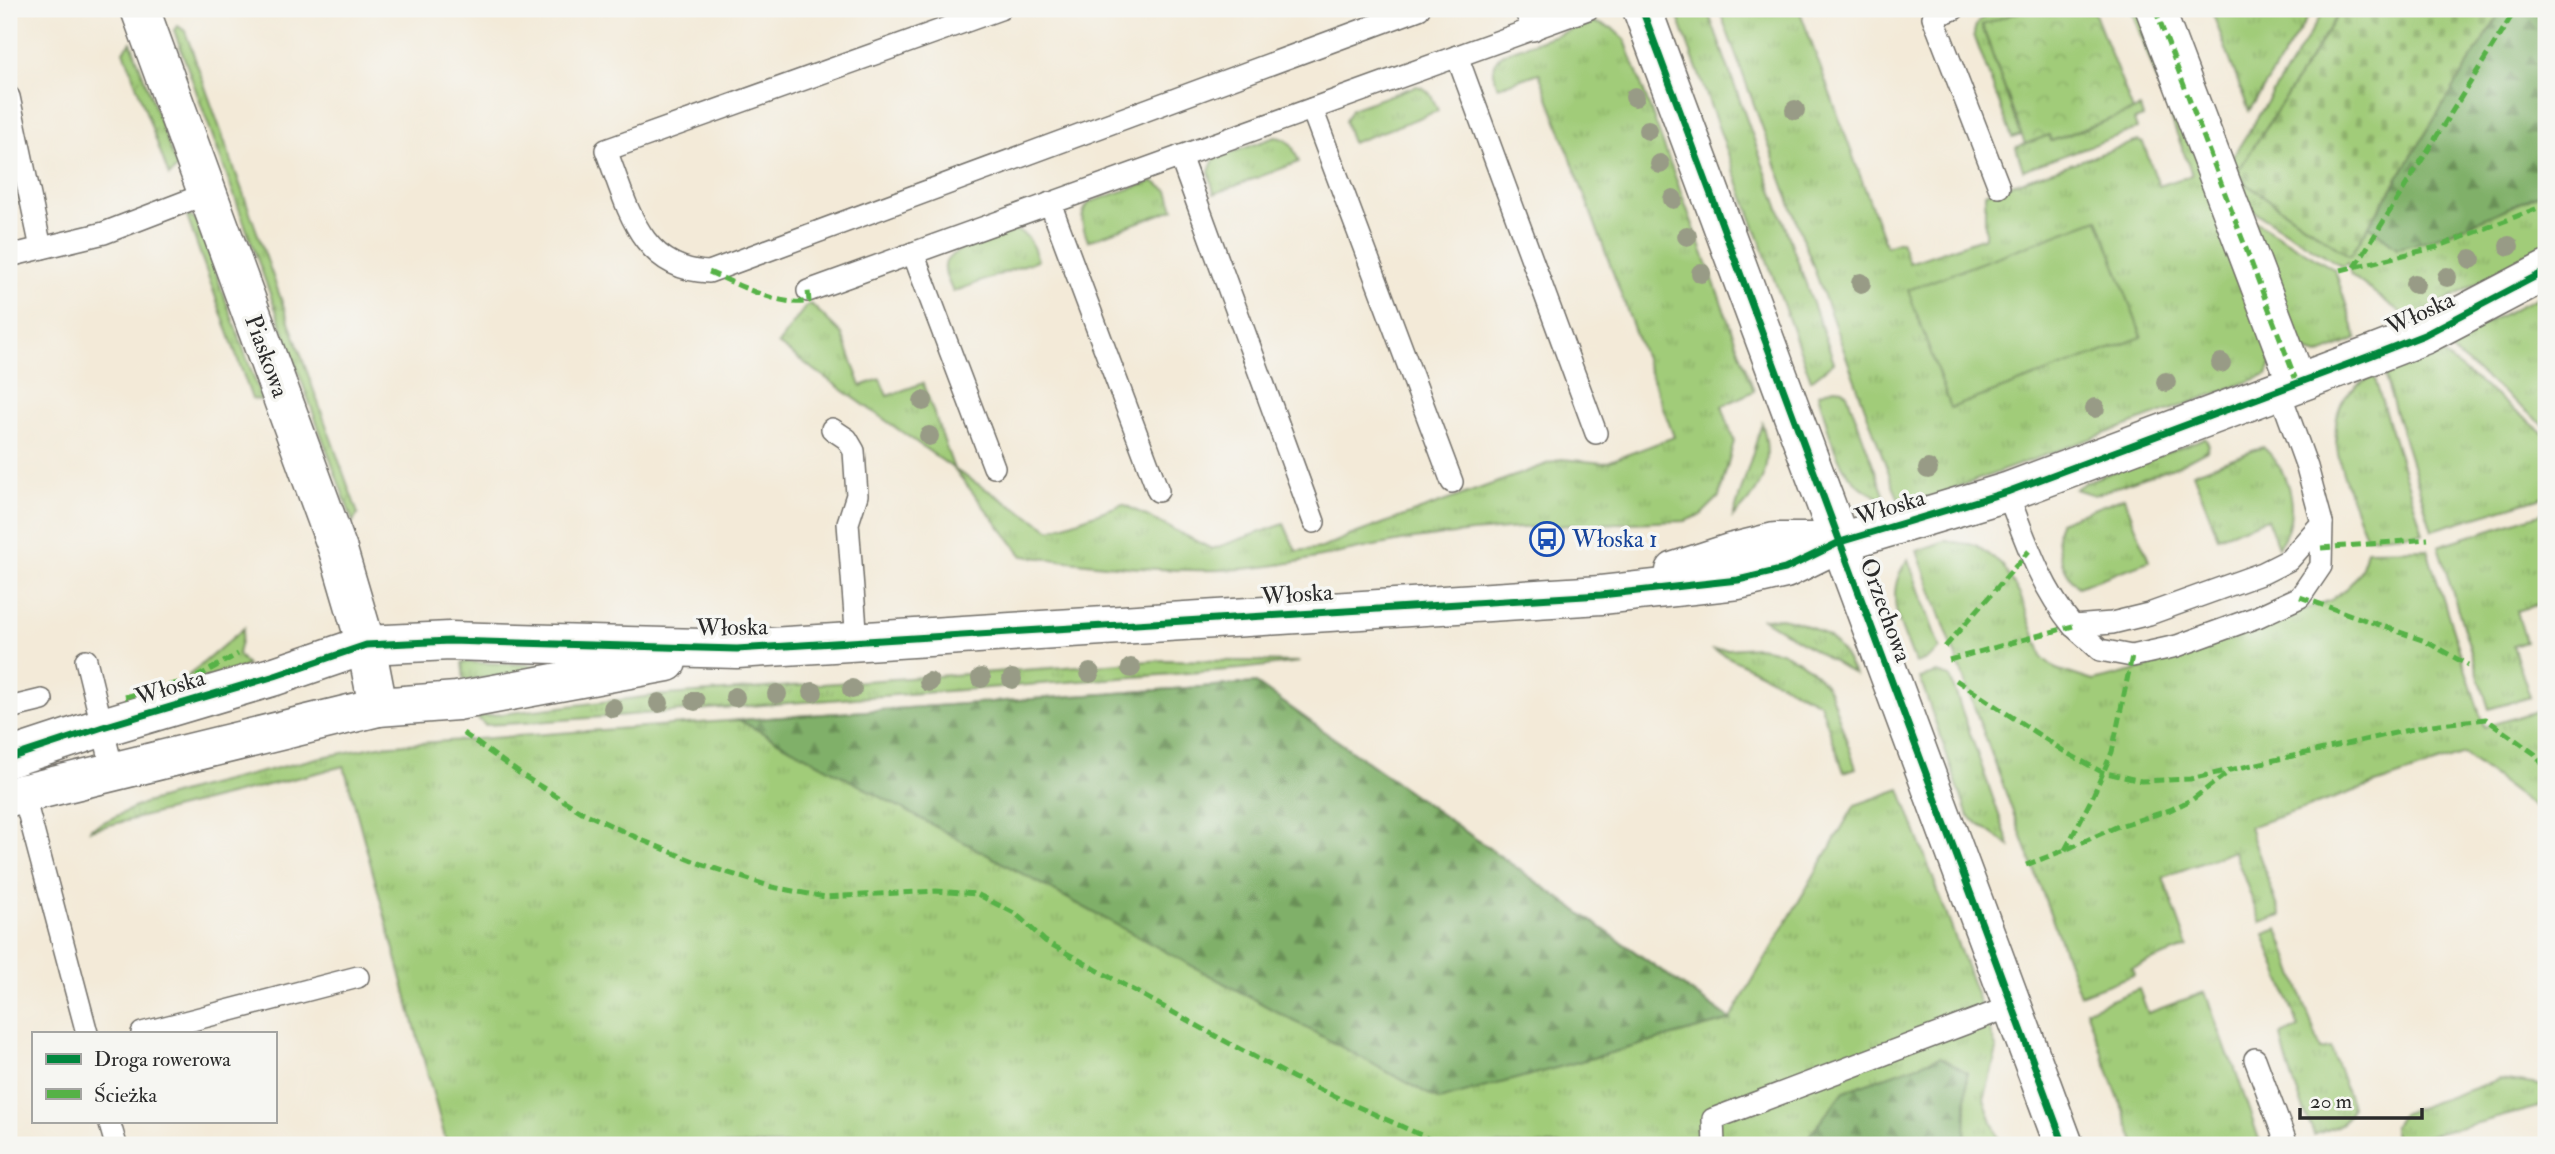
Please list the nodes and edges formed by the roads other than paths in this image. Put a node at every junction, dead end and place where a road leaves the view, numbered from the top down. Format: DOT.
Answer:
graph roads {
  1 [pos="141,9"];
  2 [pos="1000,9"];
  3 [pos="1419,9"];
  4 [pos="1525,9"];
  5 [pos="1588,9"];
  6 [pos="1642,9"];
  7 [pos="1954,9"];
  8 [pos="2155,9"];
  9 [pos="1932,13"];
  10 [pos="1533,30"];
  11 [pos="1457,56"];
  12 [pos="9,97"];
  13 [pos="1312,109"];
  14 [pos="1180,156"];
  15 [pos="1998,187"];
  16 [pos="208,193"];
  17 [pos="1050,204"];
  18 [pos="41,248"];
  19 [pos="913,253"];
  20 [pos="9,256"];
  21 [pos="2546,271"];
  22 [pos="808,291"];
  23 [pos="2288,387"];
  24 [pos="832,429"];
  25 [pos="1596,433"];
  26 [pos="994,467"];
  27 [pos="1452,482"];
  28 [pos="1158,491"];
  29 [pos="2007,492"];
  30 [pos="1314,522"];
  31 [pos="2322,523"];
  32 [pos="1840,542"];
  33 [pos="2073,626"];
  34 [pos="856,642"];
  35 [pos="366,645"];
  36 [pos="737,649"];
  37 [pos="86,660"];
  38 [pos="42,700"];
  39 [pos="378,707"];
  40 [pos="9,708"];
  41 [pos="103,727"];
  42 [pos="10,752"];
  43 [pos="113,771"];
  44 [pos="16,795"];
  45 [pos="358,977"];
  46 [pos="2012,1006"];
  47 [pos="87,1032"];
  48 [pos="146,1032"];
  49 [pos="2255,1059"];
  50 [pos="109,1122"];
  51 [pos="116,1145"];
  52 [pos="1714,1145"];
  53 [pos="2064,1145"];
  54 [pos="2287,1145"];
  1 -- 16 [label="street, Piaskowa"];
  2 -- 3 [label="lane"];
  4 -- 10 [label="lane"];
  5 -- 10 [label="lane"];
  6 -- 32 [label="street, Orzechowa"];
  7 -- 9 [label="lane"];
  8 -- 23 [label="street"];
  9 -- 15 [label="lane"];
  10 -- 11 [label="lane"];
  11 -- 13 [label="lane"];
  11 -- 25 [label="lane"];
  12 -- 18 [label="lane"];
  13 -- 14 [label="lane"];
  13 -- 27 [label="lane"];
  14 -- 17 [label="lane"];
  14 -- 30 [label="lane"];
  16 -- 18 [label="lane"];
  16 -- 35 [label="street, Piaskowa"];
  17 -- 19 [label="lane"];
  17 -- 28 [label="lane"];
  18 -- 20 [label="lane"];
  19 -- 22 [label="lane"];
  19 -- 26 [label="lane"];
  21 -- 23 [label="street, Włoska"];
  23 -- 29 [label="street, Włoska"];
  23 -- 31 [label="lane"];
  24 -- 34 [label="lane"];
  29 -- 32 [label="street, Włoska"];
  29 -- 33 [label="lane"];
  31 -- 33 [label="lane"];
  31 -- 33 [label="lane"];
  32 -- 34 [label="street, Włoska"];
  32 -- 46 [label="street, Orzechowa"];
  34 -- 36 [label="street, Włoska"];
  35 -- 36 [label="street, Włoska"];
  35 -- 39 [label="street, Piaskowa"];
  35 -- 41 [label="street, Włoska"];
  36 -- 39 [label="street, Włoska"];
  37 -- 41 [label="lane"];
  38 -- 40 [label="lane"];
  39 -- 43 [label="street, Włoska"];
  41 -- 42 [label="street, Włoska"];
  41 -- 43 [label="lane"];
  42 -- 44 [label="lane"];
  43 -- 44 [label="street, Włoska"];
  44 -- 47 [label="lane"];
  45 -- 48 [label="lane"];
  46 -- 52 [label="lane"];
  46 -- 53 [label="street, Orzechowa"];
  49 -- 54 [label="lane"];
  50 -- 51 [label="lane"];
}
